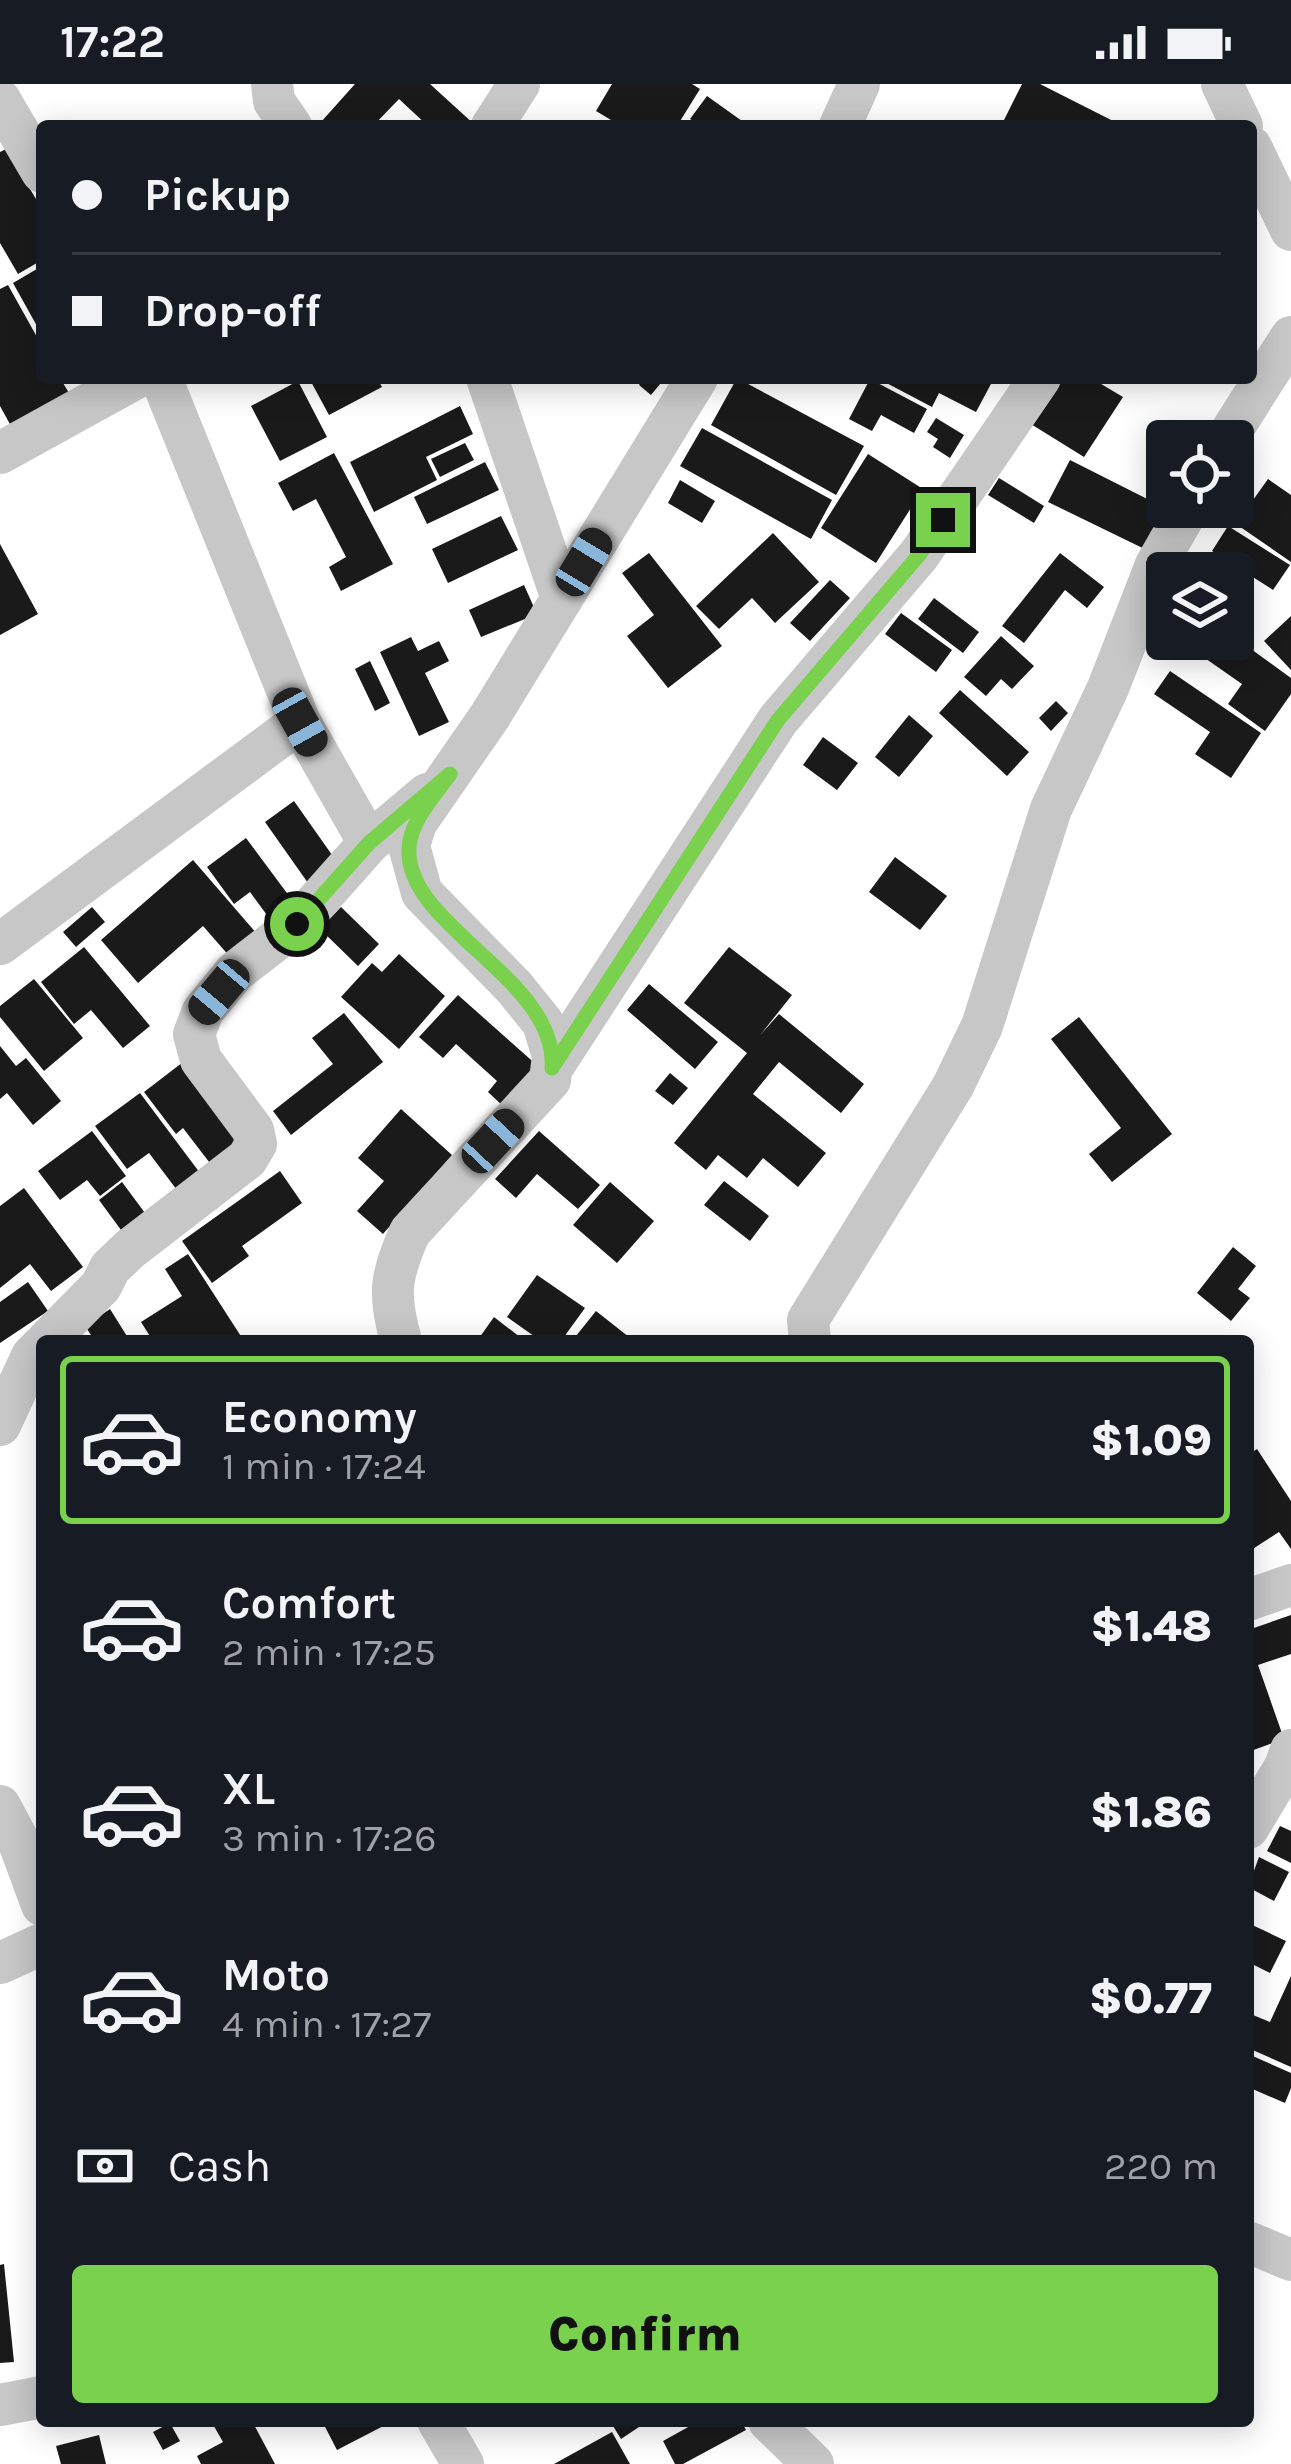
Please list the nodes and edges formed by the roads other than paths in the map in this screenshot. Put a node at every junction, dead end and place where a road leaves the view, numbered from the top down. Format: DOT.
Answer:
graph roads {
  1 [pos="272,84"];
  2 [pos="519,84"];
  3 [pos="859,84"];
  4 [pos="3,110"];
  5 [pos="287,120"];
  6 [pos="496,120"];
  7 [pos="843,120"];
  8 [pos="1257,159"];
  9 [pos="36,162"];
  10 [pos="1291,230"];
  11 [pos="1291,337"];
  12 [pos="125,384"];
  13 [pos="163,384"];
  14 [pos="489,384"];
  15 [pos="693,384"];
  16 [pos="1036,384"];
  17 [pos="1239,420"];
  18 [pos="0,453"];
  19 [pos="1177,528"];
  20 [pos="562,599"];
  21 [pos="300,722"];
  22 [pos="450,774"];
  23 [pos="369,843"];
  24 [pos="0,944"];
  25 [pos="552,1068"];
  26 [pos="54,1335"];
  27 [pos="398,1335"];
  28 [pos="809,1335"];
  29 [pos="36,1352"];
  30 [pos="0,1425"];
  31 [pos="1291,1585"];
  32 [pos="1254,1598"];
  33 [pos="1291,1750"];
  34 [pos="0,1806"];
  35 [pos="1254,1818"];
  36 [pos="36,1889"];
  37 [pos="36,1947"];
  38 [pos="0,1963"];
  39 [pos="1254,2245"];
  40 [pos="1291,2260"];
  41 [pos="36,2398"];
  42 [pos="0,2405"];
  43 [pos="441,2427"];
  44 [pos="775,2427"];
  45 [pos="463,2464"];
  46 [pos="813,2464"];
  1 -- 5 [label="street"];
  2 -- 6 [label="street"];
  3 -- 7 [label="street"];
  4 -- 9 [label="street"];
  8 -- 10 [label="street"];
  11 -- 17 [label="street"];
  12 -- 18 [label="street"];
  13 -- 21 [label="street"];
  14 -- 20 [label="street"];
  15 -- 20 [label="street"];
  16 -- 25 [label="street"];
  19 -- 28 [label="street"];
  20 -- 22 [label="street"];
  21 -- 23 [label="street"];
  21 -- 24 [label="street"];
  22 -- 23 [label="street"];
  22 -- 25 [label="street"];
  23 -- 26 [label="street"];
  25 -- 27 [label="street"];
  29 -- 30 [label="street"];
  31 -- 32 [label="street"];
  33 -- 35 [label="street"];
  34 -- 36 [label="street"];
  37 -- 38 [label="street"];
  39 -- 40 [label="street"];
  41 -- 42 [label="street"];
  43 -- 45 [label="street"];
  44 -- 46 [label="street"];
}
